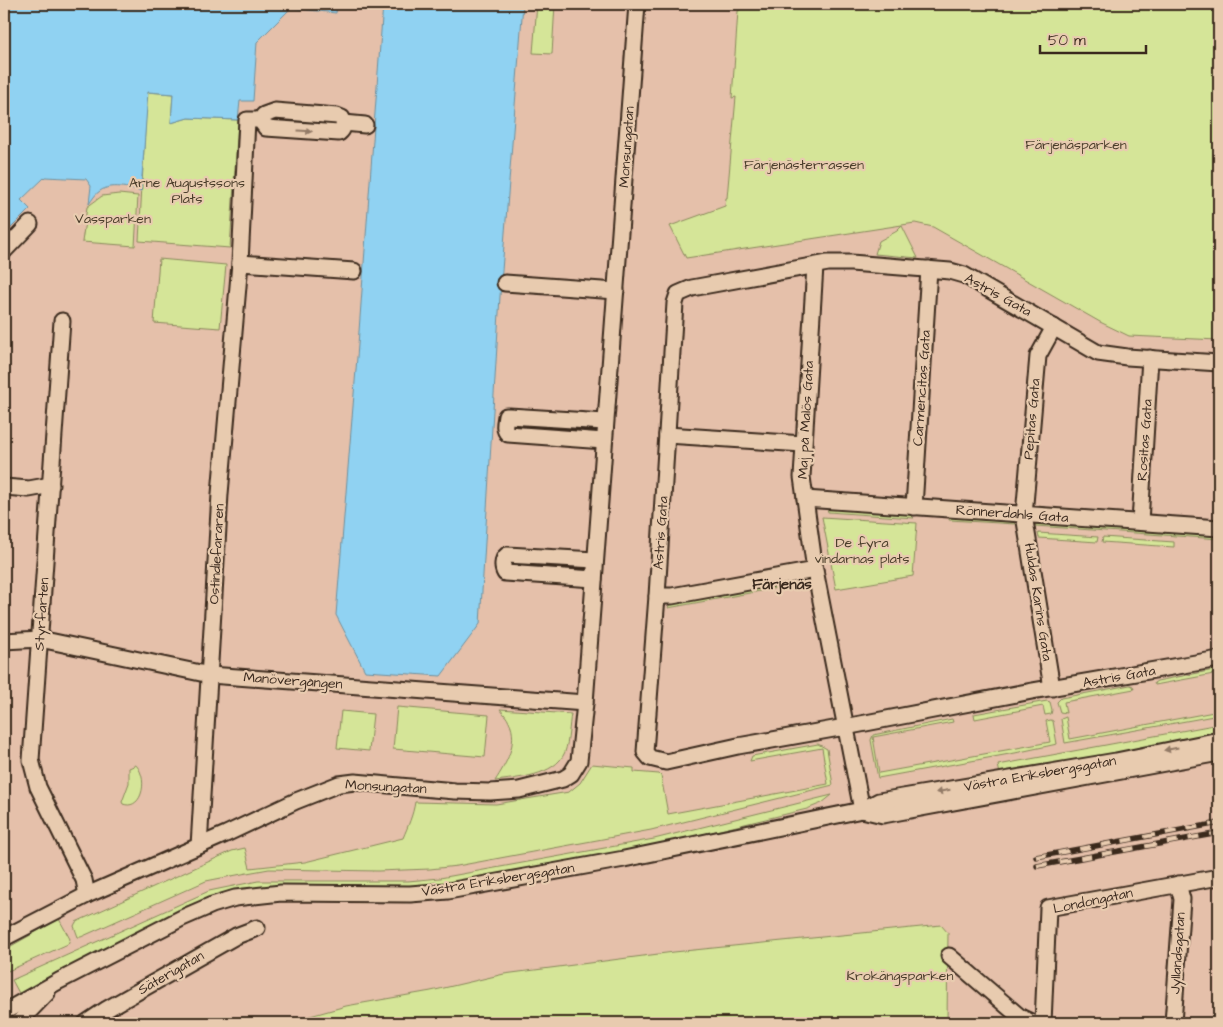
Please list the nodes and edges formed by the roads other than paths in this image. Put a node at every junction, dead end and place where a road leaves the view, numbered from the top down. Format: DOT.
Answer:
graph roads {
  1 [pos="638,4"];
  2 [pos="365,125"];
  3 [pos="30,224"];
  4 [pos="4,251"];
  5 [pos="240,263"];
  6 [pos="815,266"];
  7 [pos="929,269"];
  8 [pos="354,270"];
  9 [pos="505,283"];
  10 [pos="616,291"];
  11 [pos="62,321"];
  12 [pos="1054,327"];
  13 [pos="1150,358"];
  14 [pos="1219,363"];
  15 [pos="605,422"];
  16 [pos="667,435"];
  17 [pos="604,441"];
  18 [pos="804,444"];
  19 [pos="51,485"];
  20 [pos="4,487"];
  21 [pos="805,499"];
  22 [pos="914,507"];
  23 [pos="1024,516"];
  24 [pos="1140,522"];
  25 [pos="1219,528"];
  26 [pos="595,560"];
  27 [pos="815,570"];
  28 [pos="594,580"];
  29 [pos="657,596"];
  30 [pos="40,639"];
  31 [pos="4,641"];
  32 [pos="1219,659"];
  33 [pos="210,675"];
  34 [pos="1052,688"];
  35 [pos="585,702"];
  36 [pos="845,727"];
  37 [pos="1219,740"];
  38 [pos="1219,752"];
  39 [pos="862,810"];
  40 [pos="198,846"];
  41 [pos="1219,877"];
  42 [pos="1178,884"];
  43 [pos="88,895"];
  44 [pos="258,928"];
  45 [pos="4,938"];
  46 [pos="949,956"];
  47 [pos="59,981"];
  48 [pos="4,1012"];
  49 [pos="18,1023"];
  50 [pos="86,1023"];
  51 [pos="1033,1023"];
  52 [pos="1043,1023"];
  53 [pos="1173,1023"];
  1 -- 10 [label="street, Monsungatan"];
  2 -- 5 [label="street, Ostindiefararen"];
  3 -- 4 [label="street"];
  5 -- 8 [label="street"];
  5 -- 33 [label="street, Ostindiefararen"];
  6 -- 7 [label="street, Astris Gata"];
  6 -- 16 [label="street, Astris Gata"];
  6 -- 18 [label="street, Maj på Malös Gata"];
  7 -- 12 [label="street, Astris Gata"];
  7 -- 22 [label="street, Carmencitas Gata"];
  9 -- 10 [label="street"];
  10 -- 15 [label="street, Monsungatan"];
  11 -- 19 [label="street, Styrfarten"];
  12 -- 13 [label="street, Astris Gata"];
  12 -- 23 [label="street, Pepitas Gata"];
  13 -- 14 [label="street, Astris Gata"];
  13 -- 24 [label="street, Rositas Gata"];
  15 -- 17 [label="street, Monsungatan"];
  15 -- 17 [label="street"];
  16 -- 18 [label="street"];
  16 -- 29 [label="street, Astris Gata"];
  17 -- 26 [label="street, Monsungatan"];
  18 -- 21 [label="street, Maj på Malös Gata"];
  19 -- 20 [label="street"];
  19 -- 30 [label="street, Styrfarten"];
  21 -- 22 [label="street, Rönnerdahls Gata"];
  21 -- 27 [label="street, Maj på Malös Gata"];
  22 -- 23 [label="street, Rönnerdahls Gata"];
  23 -- 24 [label="street, Rönnerdahls Gata"];
  23 -- 34 [label="street, Huldas Karins Gata"];
  24 -- 25 [label="street, Rönnerdahls Gata"];
  26 -- 28 [label="street, Monsungatan"];
  26 -- 28 [label="street"];
  27 -- 29 [label="street"];
  27 -- 36 [label="street, Maj på Malös Gata"];
  28 -- 35 [label="street, Monsungatan"];
  29 -- 36 [label="street, Astris Gata"];
  30 -- 31 [label="street, Manövergången"];
  30 -- 33 [label="street, Manövergången"];
  30 -- 43 [label="street, Styrfarten"];
  32 -- 34 [label="street, Astris Gata"];
  33 -- 35 [label="street, Manövergången"];
  33 -- 40 [label="street, Ostindiefararen"];
  34 -- 36 [label="street, Astris Gata"];
  35 -- 40 [label="street, Monsungatan"];
  36 -- 39 [label="street, Maj på Malös Gata"];
  37 -- 39 [label="street, Västra Eriksbergsgatan, one-way"];
  38 -- 39 [label="street, Västra Eriksbergsgatan"];
  39 -- 47 [label="street, Västra Eriksbergsgatan"];
  40 -- 43 [label="street, Monsungatan"];
  41 -- 42 [label="street, Londongatan"];
  42 -- 52 [label="street, Londongatan"];
  42 -- 53 [label="street, Jyllandsgatan"];
  43 -- 45 [label="street, Monsungatan"];
  44 -- 50 [label="street, Säterigatan"];
  46 -- 51 [label="street"];
  47 -- 48 [label="street, Västra Eriksbergsgatan"];
  47 -- 49 [label="street, Västra Eriksbergsgatan"];
}
